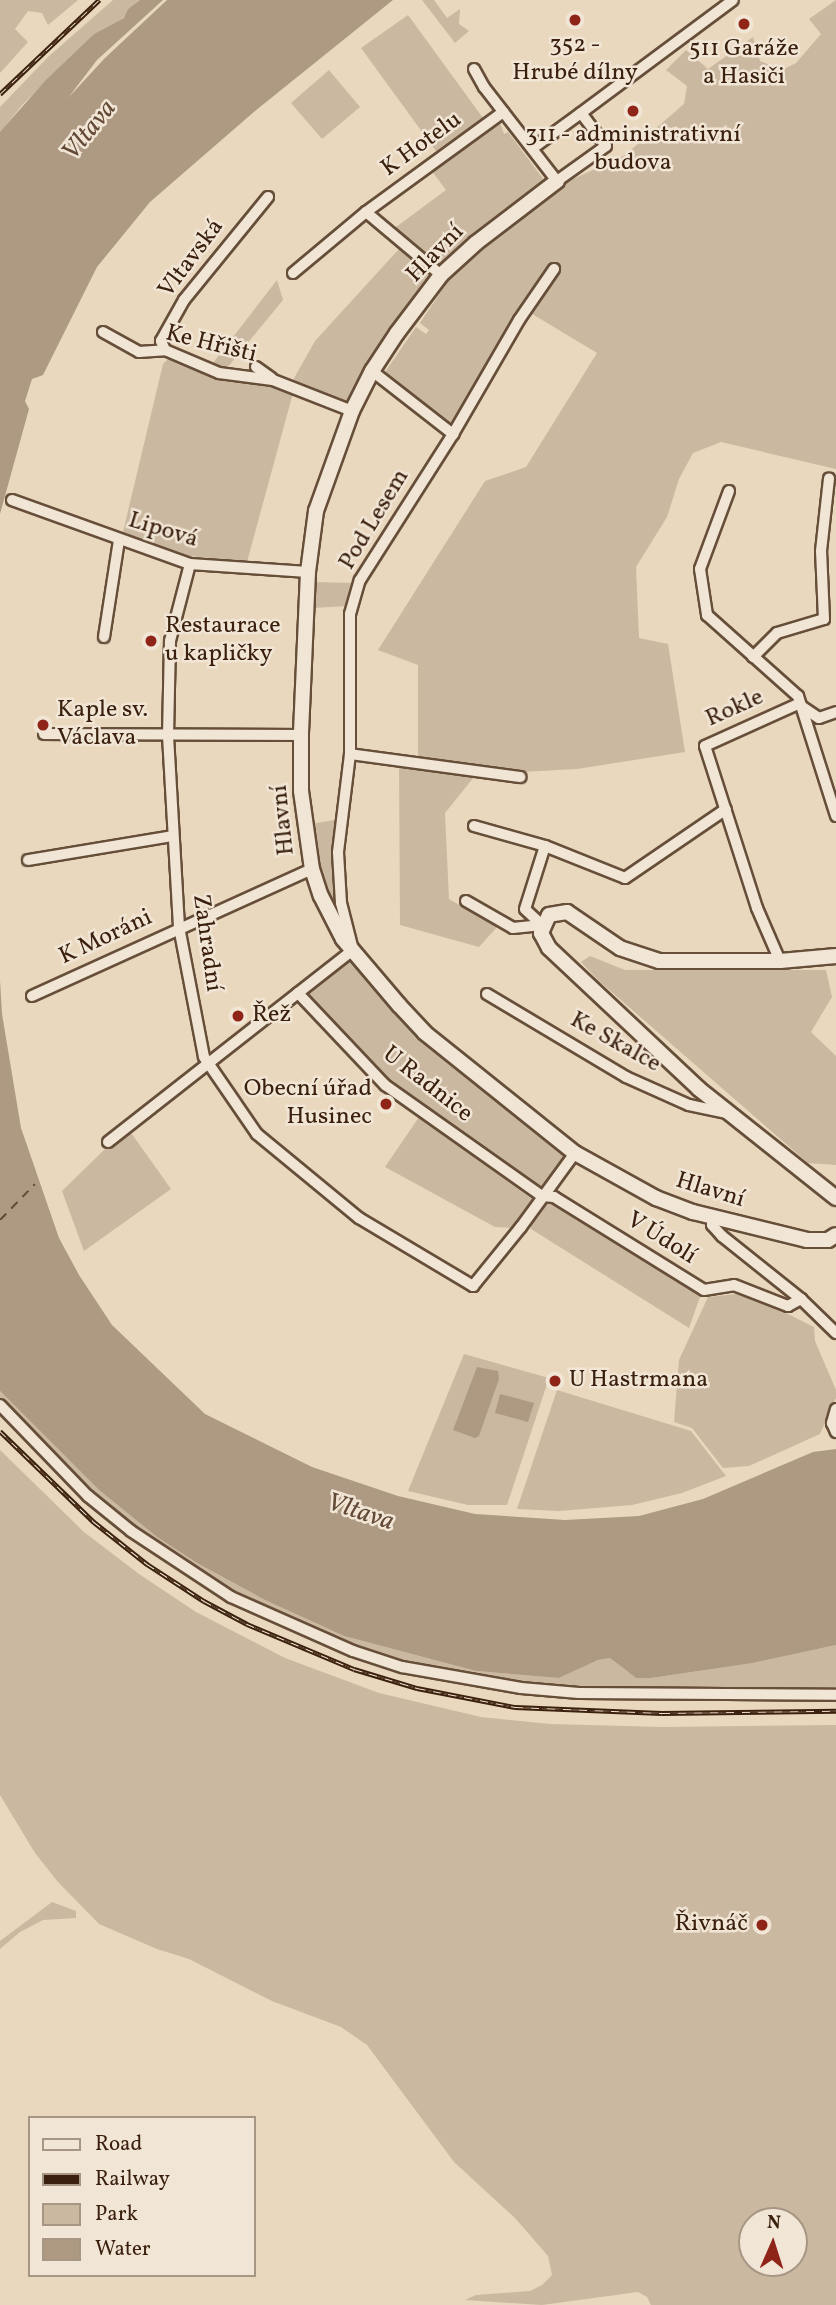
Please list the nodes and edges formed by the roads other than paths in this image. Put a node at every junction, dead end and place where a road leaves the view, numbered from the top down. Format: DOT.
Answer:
graph roads {
  1 [pos="733,0"];
  2 [pos="474,69"];
  3 [pos="503,112"];
  4 [pos="581,113"];
  5 [pos="533,148"];
  6 [pos="557,181"];
  7 [pos="268,197"];
  8 [pos="366,212"];
  9 [pos="554,269"];
  10 [pos="293,273"];
  11 [pos="442,275"];
  12 [pos="103,332"];
  13 [pos="165,350"];
  14 [pos="256,367"];
  15 [pos="372,371"];
  16 [pos="273,380"];
  17 [pos="352,411"];
  18 [pos="453,435"];
  19 [pos="829,478"];
  20 [pos="729,491"];
  21 [pos="12,500"];
  22 [pos="119,540"];
  23 [pos="190,564"];
  24 [pos="308,572"];
  25 [pos="824,619"];
  26 [pos="836,624"];
  27 [pos="104,636"];
  28 [pos="753,657"];
  29 [pos="804,708"];
  30 [pos="836,712"];
  31 [pos="44,734"];
  32 [pos="301,735"];
  33 [pos="168,736"];
  34 [pos="350,754"];
  35 [pos="520,777"];
  36 [pos="726,809"];
  37 [pos="836,816"];
  38 [pos="474,826"];
  39 [pos="173,836"];
  40 [pos="545,846"];
  41 [pos="28,860"];
  42 [pos="312,869"];
  43 [pos="466,901"];
  44 [pos="542,925"];
  45 [pos="179,928"];
  46 [pos="353,950"];
  47 [pos="836,956"];
  48 [pos="780,961"];
  49 [pos="298,993"];
  50 [pos="487,994"];
  51 [pos="32,996"];
  52 [pos="209,1063"];
  53 [pos="729,1114"];
  54 [pos="108,1142"];
  55 [pos="575,1153"];
  56 [pos="542,1196"];
  57 [pos="836,1198"];
  58 [pos="713,1218"];
  59 [pos="836,1235"];
  60 [pos="801,1299"];
  61 [pos="836,1333"];
  62 [pos="0,1405"];
  63 [pos="836,1409"];
  64 [pos="836,1432"];
  65 [pos="836,1695"];
  1 -- 4 [label="street"];
  2 -- 3 [label="street"];
  3 -- 5 [label="street"];
  3 -- 8 [label="street, K Hotelu"];
  4 -- 5 [label="street"];
  4 -- 6 [label="street, Hlavní"];
  5 -- 6 [label="street"];
  6 -- 11 [label="street, Hlavní"];
  7 -- 13 [label="street, Vltavská"];
  8 -- 10 [label="street, K Hotelu"];
  8 -- 11 [label="street"];
  9 -- 18 [label="street, Pod Lesem"];
  11 -- 15 [label="street, Hlavní"];
  12 -- 13 [label="street, Ke Hřišti"];
  13 -- 16 [label="street, Ke Hřišti"];
  14 -- 16 [label="street, Ke Hřišti"];
  15 -- 17 [label="street, Hlavní"];
  15 -- 18 [label="street"];
  16 -- 17 [label="street, Ke Hřišti"];
  17 -- 24 [label="street, Hlavní"];
  18 -- 34 [label="street, Pod Lesem"];
  19 -- 25 [label="street"];
  20 -- 28 [label="street"];
  21 -- 22 [label="street, Lipová"];
  22 -- 23 [label="street, Lipová"];
  22 -- 27 [label="street"];
  23 -- 24 [label="street, Lipová"];
  23 -- 33 [label="street, Zahradní"];
  24 -- 32 [label="street, Hlavní"];
  25 -- 26 [label="street"];
  25 -- 28 [label="street"];
  28 -- 29 [label="street"];
  29 -- 30 [label="street"];
  29 -- 36 [label="street, Rokle"];
  29 -- 37 [label="street"];
  31 -- 33 [label="street"];
  32 -- 33 [label="street"];
  32 -- 42 [label="street, Hlavní"];
  33 -- 39 [label="street, Zahradní"];
  34 -- 35 [label="street"];
  34 -- 46 [label="street, Pod Lesem"];
  36 -- 40 [label="street"];
  36 -- 48 [label="street"];
  38 -- 40 [label="street"];
  39 -- 41 [label="street"];
  39 -- 45 [label="street, Zahradní"];
  40 -- 44 [label="street"];
  42 -- 45 [label="street, K Moráni"];
  42 -- 46 [label="street, Hlavní"];
  43 -- 44 [label="street"];
  44 -- 48 [label="street"];
  44 -- 53 [label="street"];
  45 -- 51 [label="street, K Moráni"];
  45 -- 52 [label="street, Zahradní"];
  46 -- 49 [label="street"];
  46 -- 55 [label="street, Hlavní"];
  47 -- 48 [label="street"];
  49 -- 52 [label="street"];
  49 -- 56 [label="street, U Radnice"];
  50 -- 53 [label="street, Ke Skalce"];
  52 -- 54 [label="street"];
  52 -- 56 [label="street, Zahradní"];
  53 -- 57 [label="street"];
  55 -- 56 [label="street, Zahradní"];
  55 -- 58 [label="street, Hlavní"];
  56 -- 60 [label="street, V Údolí"];
  58 -- 59 [label="street, Hlavní"];
  58 -- 60 [label="street"];
  60 -- 61 [label="street"];
  62 -- 65 [label="street"];
  63 -- 64 [label="street"];
}
